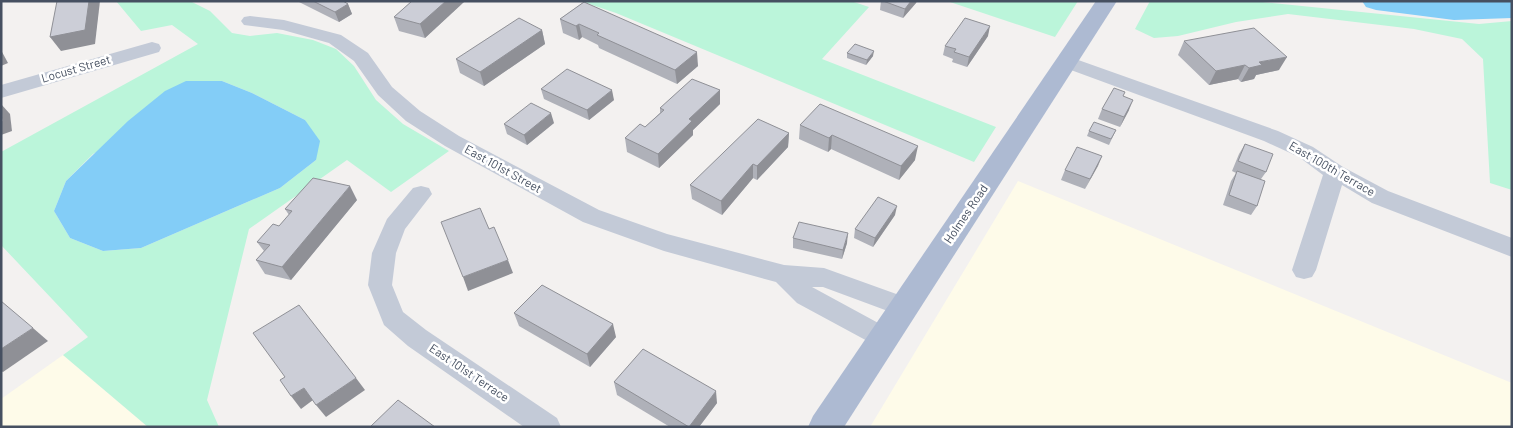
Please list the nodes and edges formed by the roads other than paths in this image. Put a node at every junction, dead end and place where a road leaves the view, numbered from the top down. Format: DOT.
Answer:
graph roads {
  1 [pos="1107,2"];
  2 [pos="250,21"];
  3 [pos="152,48"];
  4 [pos="1067,62"];
  5 [pos="1,92"];
  6 [pos="1335,172"];
  7 [pos="421,194"];
  8 [pos="1512,248"];
  9 [pos="1304,270"];
  10 [pos="784,276"];
  11 [pos="904,308"];
  12 [pos="884,339"];
  13 [pos="547,427"];
  14 [pos="825,427"];
  1 -- 4 [label="main road, Holmes Road"];
  2 -- 10 [label="street, East 101st Street"];
  3 -- 5 [label="street, Locust Street"];
  4 -- 6 [label="street, East 100th Terrace"];
  4 -- 11 [label="main road, Holmes Road"];
  6 -- 8 [label="street, East 100th Terrace"];
  6 -- 9 [label="street"];
  7 -- 13 [label="street, East 101st Terrace"];
  10 -- 11 [label="street, East 101st Street"];
  10 -- 12 [label="street, East 101st Street"];
  11 -- 12 [label="main road, Holmes Road"];
  12 -- 14 [label="main road, Holmes Road"];
}
